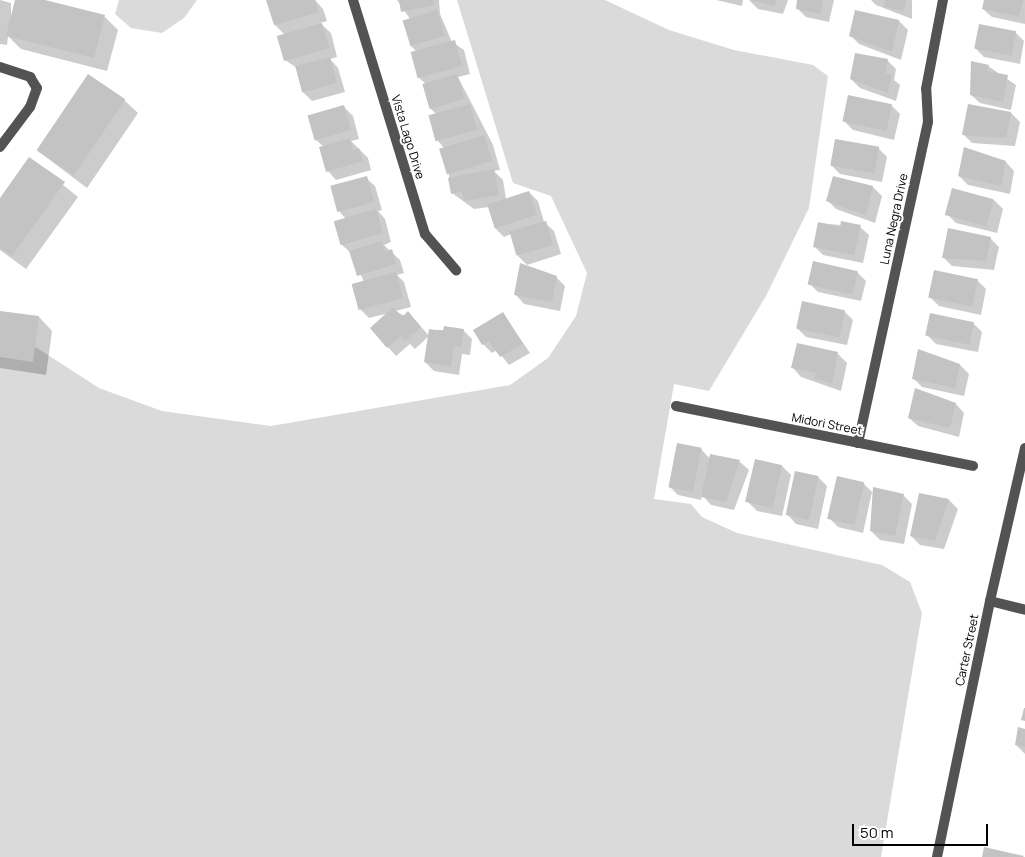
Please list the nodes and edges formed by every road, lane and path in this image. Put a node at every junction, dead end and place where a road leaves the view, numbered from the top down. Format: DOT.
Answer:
graph roads {
  1 [pos="353,0"];
  2 [pos="943,0"];
  3 [pos="0,67"];
  4 [pos="0,147"];
  5 [pos="456,270"];
  6 [pos="676,406"];
  7 [pos="858,443"];
  8 [pos="1025,448"];
  9 [pos="973,466"];
  10 [pos="990,601"];
  11 [pos="1025,610"];
  12 [pos="937,857"];
  1 -- 5 [label="street, Vista Lago Drive"];
  2 -- 7 [label="street, Luna Negra Drive"];
  3 -- 4 [label="street"];
  6 -- 7 [label="street, Midori Street"];
  7 -- 9 [label="street, Midori Street"];
  8 -- 10 [label="street, Carter Street"];
  10 -- 11 [label="street"];
  10 -- 12 [label="street, Carter Street"];
}
